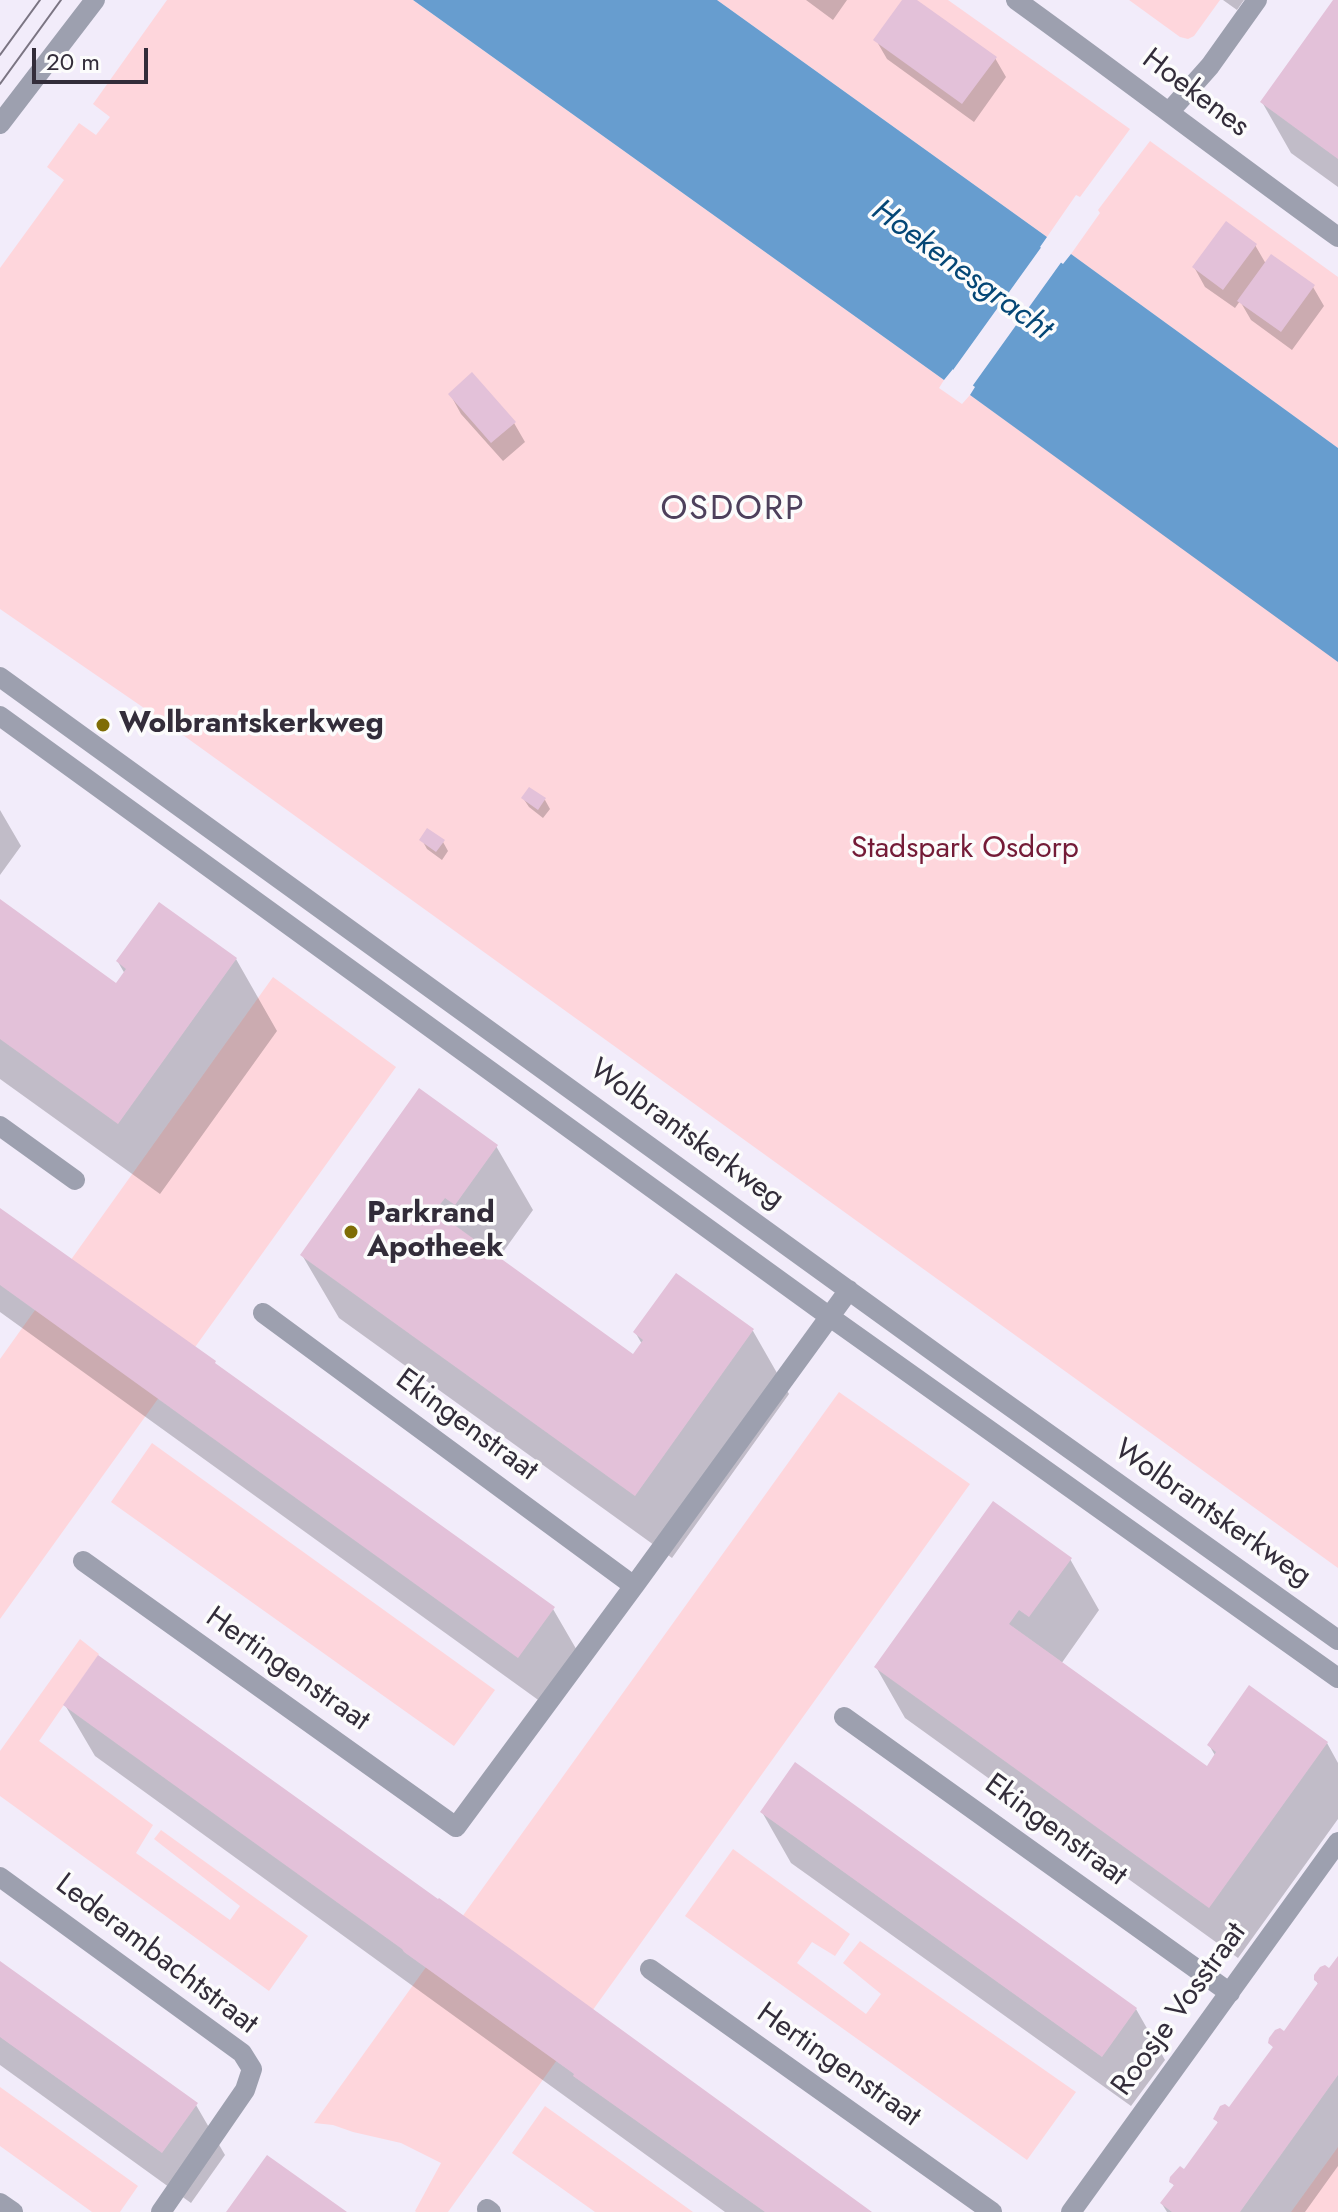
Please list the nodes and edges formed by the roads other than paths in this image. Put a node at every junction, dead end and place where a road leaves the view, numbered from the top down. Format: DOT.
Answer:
graph roads {
  1 [pos="95,0"];
  2 [pos="1016,0"];
  3 [pos="1257,0"];
  4 [pos="1170,111"];
  5 [pos="0,124"];
  6 [pos="1338,237"];
  7 [pos="0,677"];
  8 [pos="0,716"];
  9 [pos="0,1126"];
  10 [pos="75,1180"];
  11 [pos="849,1290"];
  12 [pos="263,1313"];
  13 [pos="830,1317"];
  14 [pos="83,1561"];
  15 [pos="634,1586"];
  16 [pos="1338,1640"];
  17 [pos="1338,1678"];
  18 [pos="844,1717"];
  19 [pos="1338,1842"];
  20 [pos="0,1877"];
  21 [pos="650,1969"];
  22 [pos="1230,1993"];
  23 [pos="0,2203"];
  24 [pos="13,2212"];
  25 [pos="161,2212"];
  26 [pos="992,2212"];
  27 [pos="1071,2212"];
  1 -- 5 [label="street"];
  2 -- 4 [label="street, Hoekenes"];
  3 -- 4 [label="street"];
  4 -- 6 [label="street, Hoekenes"];
  7 -- 11 [label="street, Wolbrantskerkweg"];
  8 -- 13 [label="street, Wolbrantskerkweg"];
  9 -- 10 [label="street"];
  11 -- 13 [label="street"];
  11 -- 16 [label="street, Wolbrantskerkweg"];
  12 -- 15 [label="street, Ekingenstraat"];
  13 -- 15 [label="street"];
  13 -- 17 [label="street, Wolbrantskerkweg"];
  14 -- 15 [label="street, Hertingenstraat"];
  18 -- 22 [label="street, Ekingenstraat"];
  19 -- 22 [label="street, Roosje Vosstraat"];
  20 -- 25 [label="street, Lederambachtstraat"];
  21 -- 26 [label="street, Hertingenstraat"];
  22 -- 27 [label="street, Roosje Vosstraat"];
  23 -- 24 [label="street"];
}
